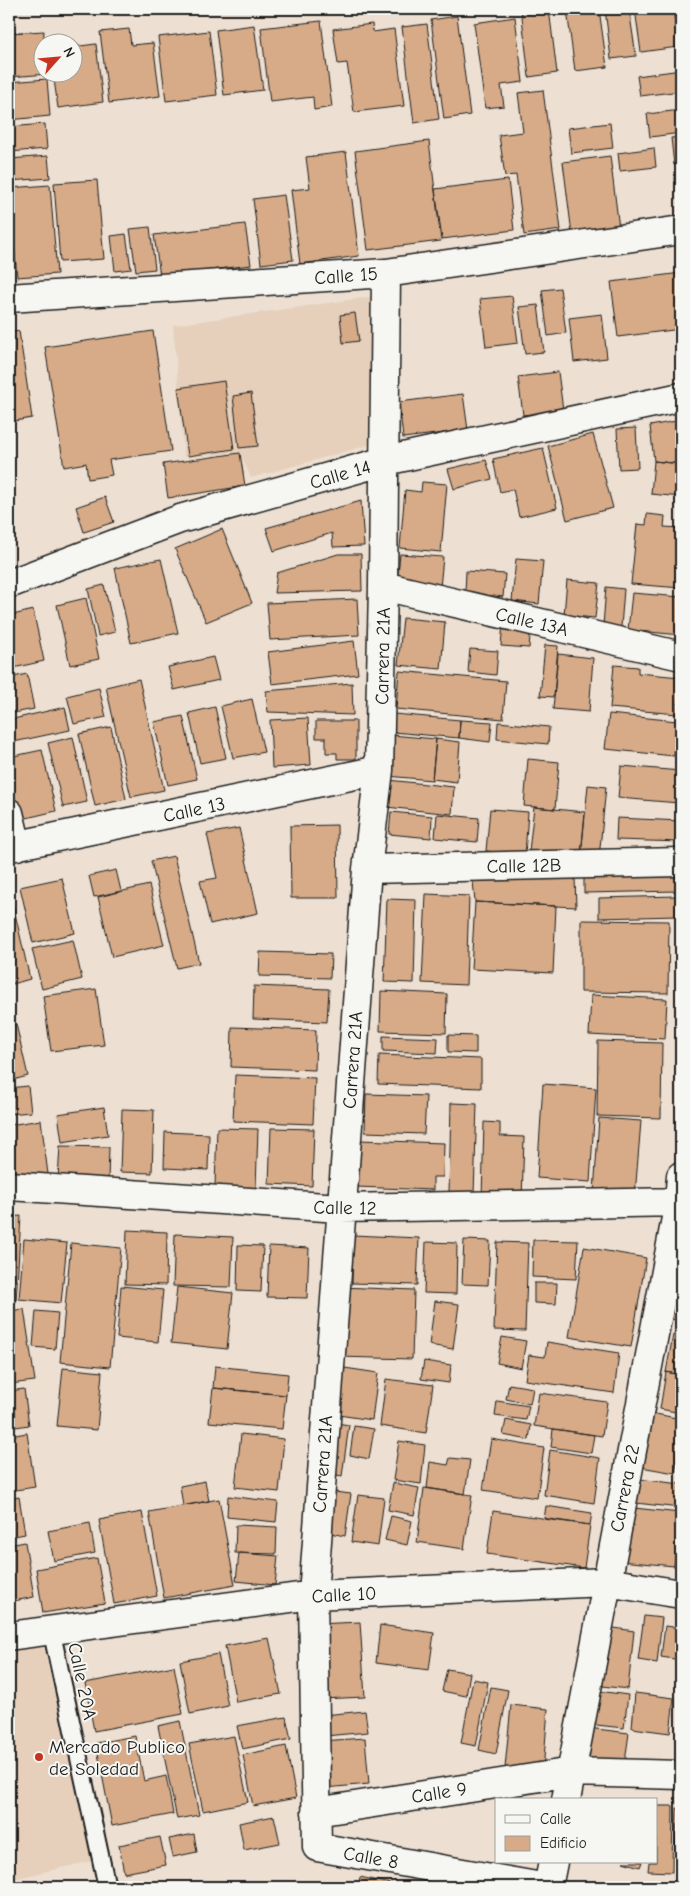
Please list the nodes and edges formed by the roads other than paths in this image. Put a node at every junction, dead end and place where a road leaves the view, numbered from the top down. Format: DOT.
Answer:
graph roads {
  1 [pos="681,230"];
  2 [pos="386,273"];
  3 [pos="9,298"];
  4 [pos="681,398"];
  5 [pos="385,461"];
  6 [pos="9,584"];
  7 [pos="383,586"];
  8 [pos="681,656"];
  9 [pos="379,770"];
  10 [pos="9,813"];
  11 [pos="13,846"];
  12 [pos="681,862"];
  13 [pos="367,869"];
  14 [pos="9,1186"];
  15 [pos="680,1193"];
  16 [pos="340,1208"];
  17 [pos="606,1582"];
  18 [pos="681,1594"];
  19 [pos="313,1595"];
  20 [pos="51,1629"];
  21 [pos="9,1636"];
  22 [pos="572,1772"];
  23 [pos="681,1775"];
  24 [pos="566,1798"];
  25 [pos="316,1812"];
  26 [pos="317,1847"];
  27 [pos="553,1864"];
  28 [pos="107,1887"];
  29 [pos="542,1887"];
  30 [pos="548,1887"];
  1 -- 2 [label="street, Calle 15"];
  2 -- 3 [label="street, Calle 15"];
  2 -- 5 [label="street, Carrera 21A"];
  4 -- 5 [label="street, Calle 14"];
  5 -- 6 [label="street, Calle 14"];
  5 -- 7 [label="street, Carrera 21A"];
  7 -- 8 [label="street, Calle 13A"];
  7 -- 9 [label="street, Carrera 21A"];
  9 -- 11 [label="street, Calle 13"];
  9 -- 13 [label="street, Carrera 21A"];
  10 -- 11 [label="street"];
  12 -- 13 [label="street, Calle 12B"];
  13 -- 16 [label="street, Carrera 21A"];
  14 -- 16 [label="street, Calle 12"];
  15 -- 16 [label="street, Calle 12"];
  15 -- 17 [label="street, Carrera 22"];
  16 -- 19 [label="street, Carrera 21A"];
  17 -- 18 [label="street, Calle 10"];
  17 -- 19 [label="street, Calle 10"];
  17 -- 22 [label="street, Carrera 22"];
  19 -- 20 [label="street, Calle 10"];
  19 -- 25 [label="street, Carrera 21A"];
  20 -- 21 [label="street, Calle 10"];
  20 -- 28 [label="lane, Calle 20A"];
  22 -- 23 [label="street, Calle 9"];
  22 -- 24 [label="street, Carrera 22"];
  22 -- 25 [label="street, Calle 9"];
  25 -- 26 [label="street, Carrera 21A"];
  26 -- 29 [label="street, Calle 8"];
  27 -- 30 [label="street"];
}
